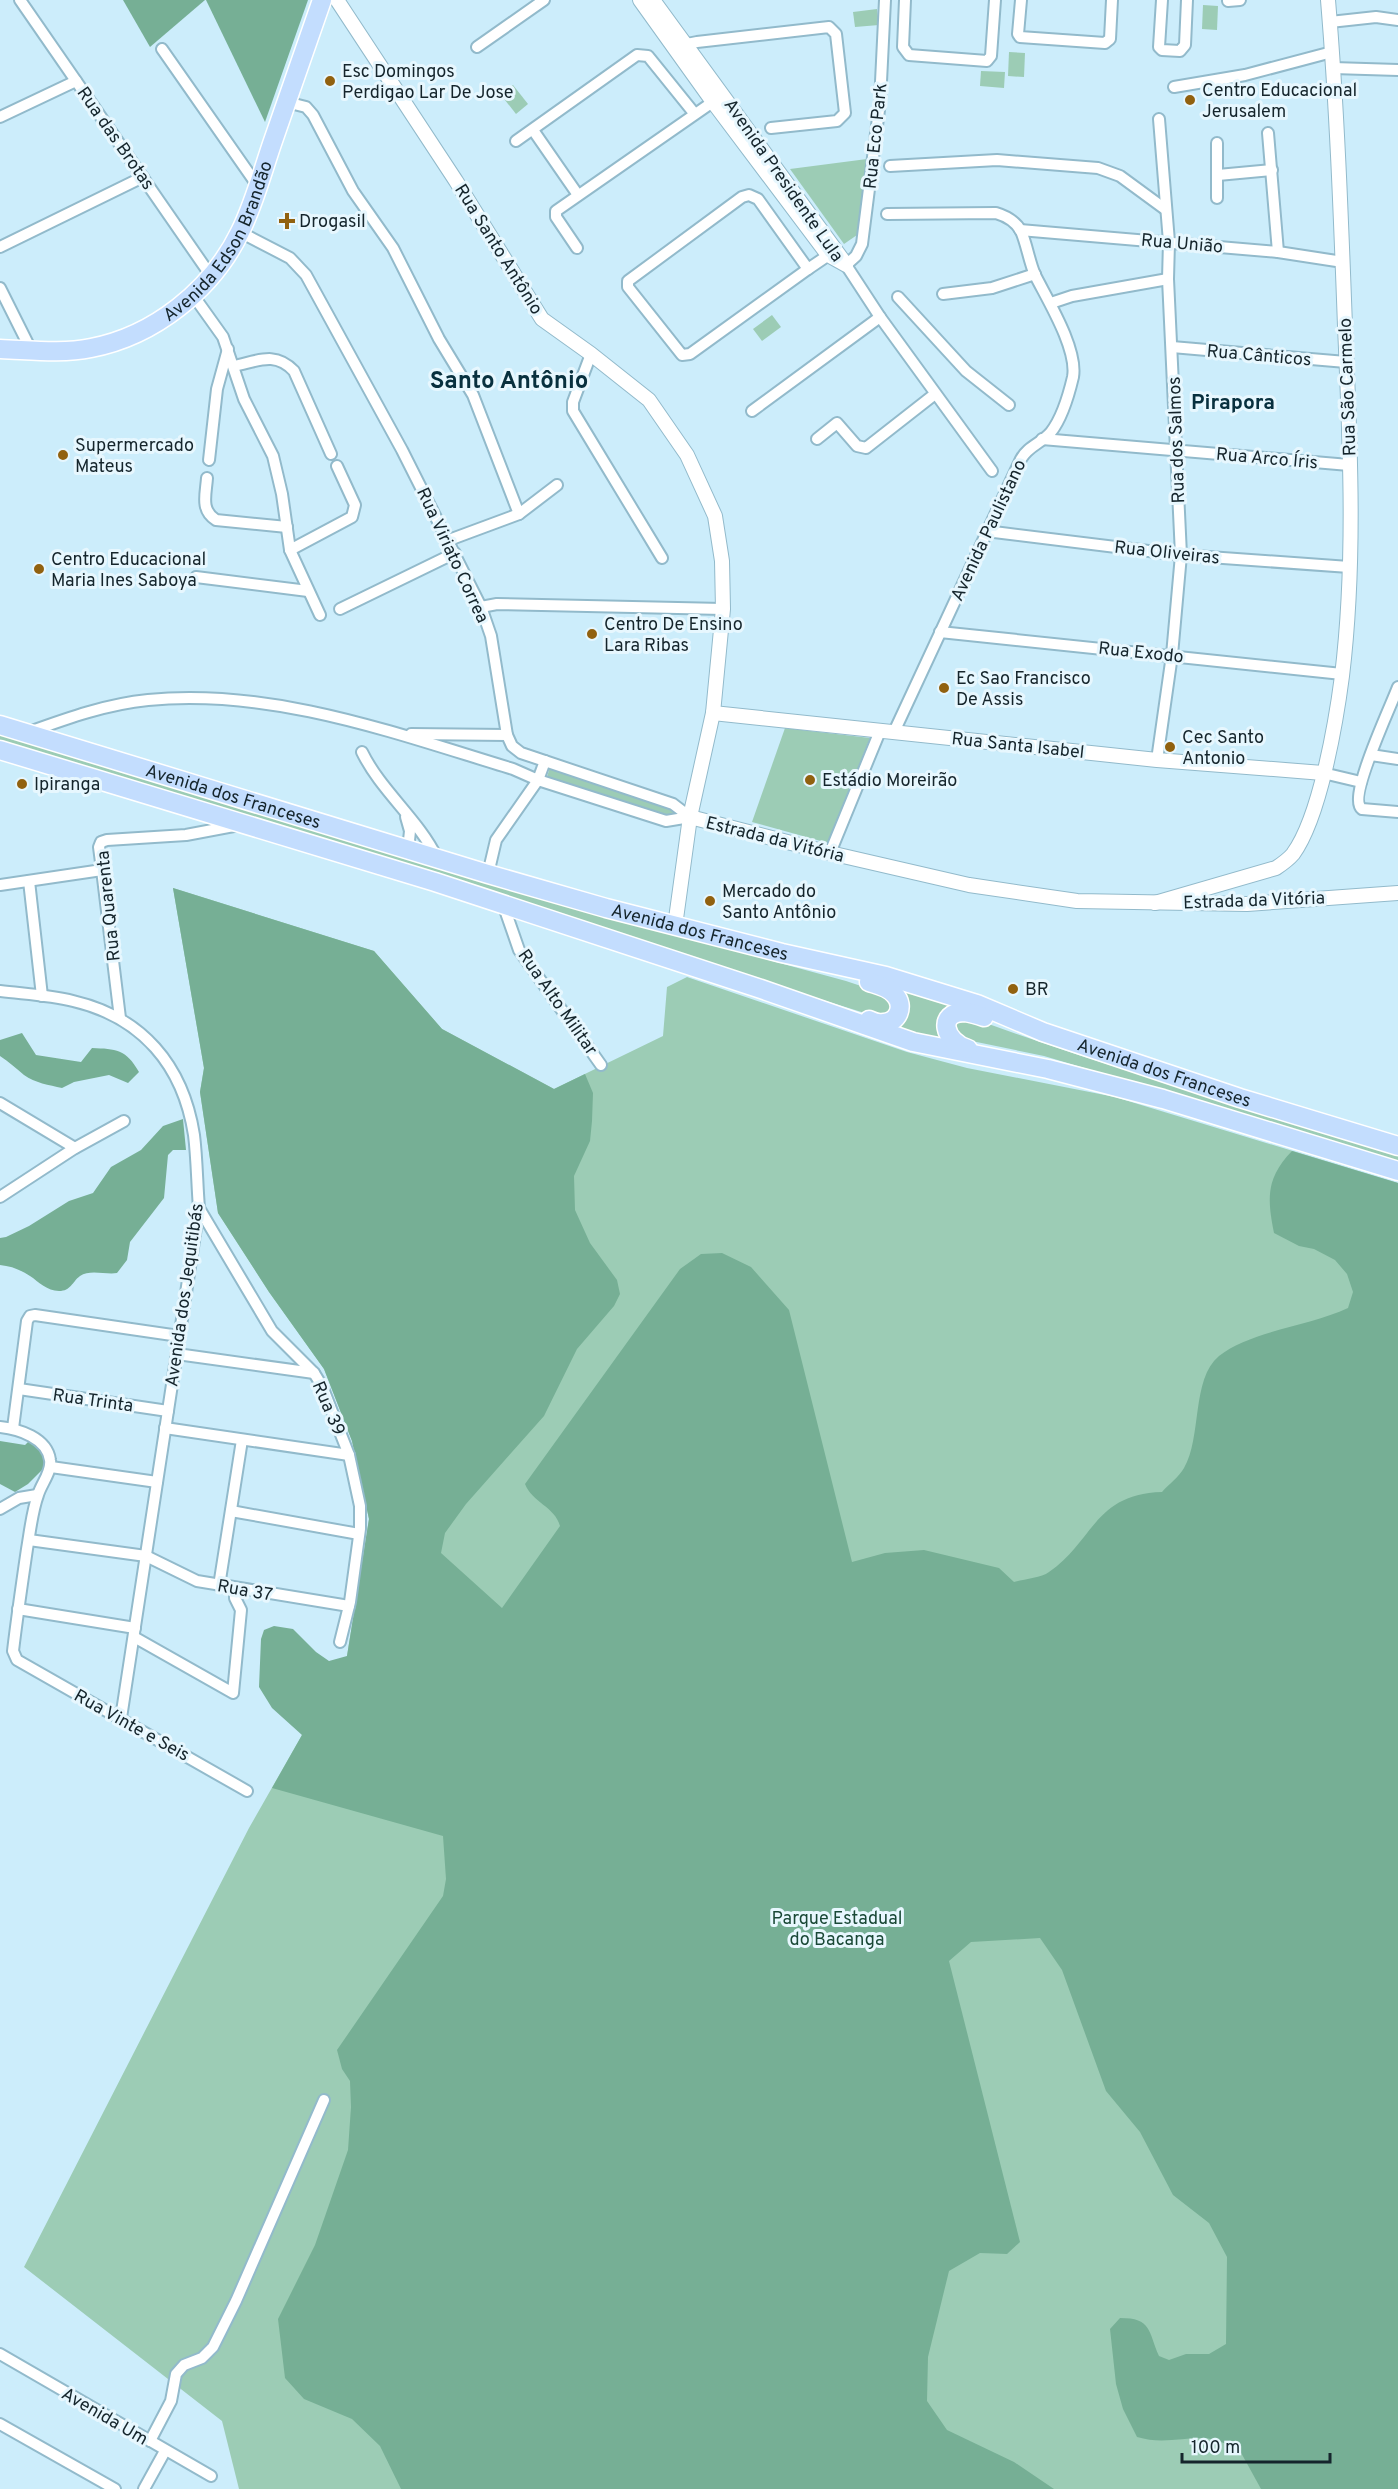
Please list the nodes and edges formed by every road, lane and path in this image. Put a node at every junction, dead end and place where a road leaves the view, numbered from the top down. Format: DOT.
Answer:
graph roads {
  1 [pos="20,0"];
  2 [pos="322,0"];
  3 [pos="337,0"];
  4 [pos="544,0"];
  5 [pos="640,0"];
  6 [pos="653,0"];
  7 [pos="885,0"];
  8 [pos="905,0"];
  9 [pos="995,0"];
  10 [pos="1020,0"];
  11 [pos="1112,0"];
  12 [pos="1162,0"];
  13 [pos="1187,0"];
  14 [pos="1240,0"];
  15 [pos="1328,0"];
  16 [pos="1228,1"];
  17 [pos="1398,20"];
  18 [pos="1330,22"];
  19 [pos="477,47"];
  20 [pos="682,48"];
  21 [pos="162,49"];
  22 [pos="1332,52"];
  23 [pos="1333,68"];
  24 [pos="1398,69"];
  25 [pos="76,81"];
  26 [pos="1174,87"];
  27 [pos="718,98"];
  28 [pos="286,102"];
  29 [pos="694,113"];
  30 [pos="0,117"];
  31 [pos="1159,119"];
  32 [pos="771,128"];
  33 [pos="533,130"];
  34 [pos="1268,133"];
  35 [pos="516,141"];
  36 [pos="1217,143"];
  37 [pos="890,166"];
  38 [pos="1272,170"];
  39 [pos="1218,175"];
  40 [pos="143,177"];
  41 [pos="257,185"];
  42 [pos="578,195"];
  43 [pos="1217,198"];
  44 [pos="1165,209"];
  45 [pos="887,214"];
  46 [pos="1020,230"];
  47 [pos="240,232"];
  48 [pos="1169,242"];
  49 [pos="0,248"];
  50 [pos="577,248"];
  51 [pos="1278,252"];
  52 [pos="832,253"];
  53 [pos="1343,262"];
  54 [pos="846,265"];
  55 [pos="808,269"];
  56 [pos="1035,274"];
  57 [pos="211,276"];
  58 [pos="1168,279"];
  59 [pos="0,288"];
  60 [pos="943,294"];
  61 [pos="193,295"];
  62 [pos="898,297"];
  63 [pos="1051,303"];
  64 [pos="880,317"];
  65 [pos="1173,348"];
  66 [pos="0,349"];
  67 [pos="228,349"];
  68 [pos="31,350"];
  69 [pos="591,354"];
  70 [pos="1346,362"];
  71 [pos="234,366"];
  72 [pos="935,394"];
  73 [pos="1009,405"];
  74 [pos="752,411"];
  75 [pos="817,439"];
  76 [pos="1042,439"];
  77 [pos="1176,449"];
  78 [pos="331,454"];
  79 [pos="209,460"];
  80 [pos="1349,465"];
  81 [pos="337,466"];
  82 [pos="992,471"];
  83 [pos="207,478"];
  84 [pos="556,485"];
  85 [pos="519,514"];
  86 [pos="287,527"];
  87 [pos="986,531"];
  88 [pos="449,540"];
  89 [pos="290,550"];
  90 [pos="455,553"];
  91 [pos="1181,555"];
  92 [pos="662,558"];
  93 [pos="1349,567"];
  94 [pos="196,577"];
  95 [pos="308,591"];
  96 [pos="481,607"];
  97 [pos="340,609"];
  98 [pos="723,609"];
  99 [pos="320,615"];
  100 [pos="940,632"];
  101 [pos="1172,655"];
  102 [pos="1342,674"];
  103 [pos="1398,687"];
  104 [pos="713,712"];
  105 [pos="0,725"];
  106 [pos="887,731"];
  107 [pos="26,733"];
  108 [pos="398,734"];
  109 [pos="507,735"];
  110 [pos="0,750"];
  111 [pos="362,752"];
  112 [pos="1371,755"];
  113 [pos="1398,759"];
  114 [pos="1157,760"];
  115 [pos="545,761"];
  116 [pos="1323,773"];
  117 [pos="538,780"];
  118 [pos="1361,782"];
  119 [pos="197,811"];
  120 [pos="1398,812"];
  121 [pos="405,814"];
  122 [pos="690,817"];
  123 [pos="240,825"];
  124 [pos="186,835"];
  125 [pos="408,850"];
  126 [pos="830,854"];
  127 [pos="437,858"];
  128 [pos="102,870"];
  129 [pos="488,874"];
  130 [pos="29,881"];
  131 [pos="0,885"];
  132 [pos="1398,893"];
  133 [pos="1155,903"];
  134 [pos="503,904"];
  135 [pos="675,926"];
  136 [pos="782,953"];
  137 [pos="761,989"];
  138 [pos="0,991"];
  139 [pos="42,996"];
  140 [pos="120,1018"];
  141 [pos="1043,1032"];
  142 [pos="601,1065"];
  143 [pos="1048,1069"];
  144 [pos="0,1103"];
  145 [pos="124,1121"];
  146 [pos="1398,1146"];
  147 [pos="75,1148"];
  148 [pos="1398,1171"];
  149 [pos="0,1197"];
  150 [pos="199,1208"];
  151 [pos="179,1336"];
  152 [pos="177,1354"];
  153 [pos="314,1373"];
  154 [pos="19,1389"];
  155 [pos="168,1411"];
  156 [pos="0,1427"];
  157 [pos="13,1428"];
  158 [pos="165,1428"];
  159 [pos="242,1440"];
  160 [pos="349,1455"];
  161 [pos="51,1467"];
  162 [pos="157,1482"];
  163 [pos="37,1495"];
  164 [pos="0,1509"];
  165 [pos="231,1511"];
  166 [pos="359,1534"];
  167 [pos="29,1540"];
  168 [pos="146,1556"];
  169 [pos="219,1586"];
  170 [pos="235,1588"];
  171 [pos="349,1606"];
  172 [pos="18,1609"];
  173 [pos="134,1633"];
  174 [pos="340,1642"];
  175 [pos="121,1718"];
  176 [pos="247,1791"];
  177 [pos="324,2100"];
  178 [pos="0,2354"];
  179 [pos="0,2424"];
  180 [pos="150,2441"];
  181 [pos="165,2451"];
  182 [pos="211,2476"];
  183 [pos="115,2489"];
  184 [pos="144,2489"];
  1 -- 25 [label="street, Rua das Brotas"];
  2 -- 28 [label="main road, Avenida Edson Brandão"];
  3 -- 69 [label="street, Rua Santo Antônio"];
  4 -- 19 [label="street"];
  5 -- 20 [label="street, Avenida Presidente Lula"];
  6 -- 20 [label="street, Avenida Presidente Lula"];
  7 -- 54 [label="street, Rua Eco Park"];
  8 -- 9 [label="street"];
  10 -- 11 [label="street"];
  12 -- 13 [label="street"];
  14 -- 16 [label="street"];
  15 -- 18 [label="street, Rua São Carmelo"];
  17 -- 18 [label="street"];
  18 -- 22 [label="street, Rua São Carmelo"];
  20 -- 27 [label="street, Avenida Presidente Lula"];
  20 -- 32 [label="street"];
  21 -- 41 [label="street"];
  22 -- 23 [label="street, Rua São Carmelo"];
  22 -- 26 [label="street"];
  23 -- 24 [label="street"];
  23 -- 53 [label="street, Rua São Carmelo"];
  25 -- 30 [label="street"];
  25 -- 40 [label="street, Rua das Brotas"];
  27 -- 29 [label="street"];
  27 -- 52 [label="street, Avenida Presidente Lula"];
  28 -- 41 [label="main road, Avenida Edson Brandão"];
  28 -- 85 [label="street"];
  29 -- 33 [label="street"];
  29 -- 42 [label="street"];
  31 -- 44 [label="street, Rua dos Salmos"];
  33 -- 35 [label="street"];
  33 -- 42 [label="street"];
  34 -- 38 [label="street"];
  36 -- 39 [label="street"];
  37 -- 44 [label="street"];
  38 -- 39 [label="street"];
  38 -- 51 [label="street"];
  39 -- 43 [label="street"];
  40 -- 49 [label="street"];
  40 -- 57 [label="street, Rua das Brotas"];
  41 -- 47 [label="main road, Avenida Edson Brandão"];
  42 -- 50 [label="street"];
  44 -- 48 [label="street, Rua dos Salmos"];
  45 -- 46 [label="street"];
  46 -- 48 [label="street, Rua União"];
  46 -- 56 [label="street, Avenida Paulistano"];
  47 -- 57 [label="main road, Avenida Edson Brandão"];
  47 -- 88 [label="street, Rua Viriato Correa"];
  48 -- 51 [label="street, Rua União"];
  48 -- 58 [label="street, Rua dos Salmos"];
  51 -- 53 [label="street, Rua União"];
  52 -- 54 [label="street, Avenida Presidente Lula"];
  52 -- 55 [label="street"];
  53 -- 70 [label="street, Rua São Carmelo"];
  54 -- 64 [label="street"];
  55 -- 55 [label="street"];
  56 -- 60 [label="street"];
  56 -- 63 [label="street, Avenida Paulistano"];
  57 -- 61 [label="main road, Avenida Edson Brandão"];
  58 -- 63 [label="street"];
  58 -- 65 [label="street, Rua dos Salmos"];
  59 -- 68 [label="street"];
  61 -- 67 [label="street"];
  61 -- 68 [label="main road, Avenida Edson Brandão"];
  62 -- 73 [label="street"];
  63 -- 76 [label="street, Avenida Paulistano"];
  64 -- 72 [label="street"];
  64 -- 74 [label="street"];
  65 -- 70 [label="street, Rua Cânticos"];
  65 -- 77 [label="street, Rua dos Salmos"];
  66 -- 68 [label="main road, Avenida Edson Brandão"];
  67 -- 71 [label="street"];
  67 -- 79 [label="street"];
  69 -- 92 [label="street"];
  69 -- 98 [label="street, Rua Santo Antônio"];
  70 -- 80 [label="street, Rua São Carmelo"];
  71 -- 78 [label="street"];
  71 -- 86 [label="street"];
  72 -- 75 [label="street"];
  72 -- 82 [label="street"];
  76 -- 77 [label="street, Rua Arco Íris"];
  76 -- 87 [label="street, Avenida Paulistano"];
  77 -- 80 [label="street, Rua Arco Íris"];
  77 -- 91 [label="street, Rua dos Salmos"];
  80 -- 93 [label="street, Rua São Carmelo"];
  81 -- 89 [label="street"];
  83 -- 86 [label="street"];
  84 -- 85 [label="street"];
  85 -- 88 [label="street"];
  86 -- 89 [label="street"];
  87 -- 91 [label="street, Rua Oliveiras"];
  87 -- 100 [label="street, Avenida Paulistano"];
  88 -- 90 [label="street, Rua Viriato Correa"];
  89 -- 95 [label="street"];
  90 -- 96 [label="street, Rua Viriato Correa"];
  90 -- 97 [label="street"];
  91 -- 93 [label="street, Rua Oliveiras"];
  91 -- 101 [label="street, Rua dos Salmos"];
  93 -- 102 [label="street, Rua São Carmelo"];
  94 -- 95 [label="street"];
  95 -- 99 [label="street"];
  96 -- 98 [label="street"];
  96 -- 109 [label="street, Rua Viriato Correa"];
  98 -- 104 [label="street, Rua Santo Antônio"];
  100 -- 101 [label="street, Rua Exodo"];
  100 -- 106 [label="street, Avenida Paulistano"];
  101 -- 102 [label="street, Rua Exodo"];
  101 -- 114 [label="street, Rua dos Salmos"];
  102 -- 116 [label="street, Rua São Carmelo"];
  103 -- 112 [label="street"];
  104 -- 106 [label="street, Rua Santa Isabel"];
  104 -- 122 [label="street, Rua Santo Antônio"];
  105 -- 107 [label="main road, Avenida dos Franceses"];
  106 -- 114 [label="street, Rua Santa Isabel"];
  106 -- 126 [label="street, Avenida Paulistano"];
  107 -- 108 [label="street, Estrada da Vitória"];
  107 -- 125 [label="main road, Avenida dos Franceses"];
  108 -- 109 [label="street"];
  108 -- 117 [label="street, Estrada da Vitória"];
  109 -- 115 [label="street"];
  110 -- 119 [label="main road, Avenida dos Franceses"];
  111 -- 121 [label="street"];
  112 -- 113 [label="street"];
  112 -- 118 [label="street"];
  114 -- 116 [label="street, Rua Santa Isabel"];
  115 -- 117 [label="street"];
  115 -- 122 [label="street"];
  116 -- 118 [label="street"];
  116 -- 133 [label="street, Rua São Carmelo"];
  117 -- 122 [label="street, Estrada da Vitória"];
  117 -- 129 [label="street"];
  118 -- 120 [label="street"];
  119 -- 123 [label="main road, Avenida dos Franceses"];
  119 -- 124 [label="street"];
  121 -- 125 [label="street"];
  121 -- 127 [label="street"];
  122 -- 126 [label="street, Estrada da Vitória"];
  122 -- 135 [label="street, Rua Santo Antônio"];
  123 -- 124 [label="street, Rua Quarenta"];
  123 -- 134 [label="main road, Avenida dos Franceses"];
  124 -- 128 [label="street, Rua Quarenta"];
  125 -- 127 [label="main road, Avenida dos Franceses"];
  126 -- 133 [label="street, Estrada da Vitória"];
  127 -- 129 [label="main road, Avenida dos Franceses"];
  128 -- 130 [label="street"];
  128 -- 140 [label="street, Rua Quarenta"];
  129 -- 135 [label="main road, Avenida dos Franceses"];
  130 -- 131 [label="street"];
  130 -- 139 [label="street"];
  132 -- 133 [label="street, Estrada da Vitória"];
  134 -- 137 [label="main road, Avenida dos Franceses"];
  134 -- 142 [label="street, Rua Alto Militar"];
  135 -- 136 [label="main road, Avenida dos Franceses"];
  136 -- 137 [label="main road"];
  136 -- 141 [label="main road, Avenida dos Franceses"];
  137 -- 143 [label="main road, Avenida dos Franceses"];
  138 -- 139 [label="street, Avenida dos Jequitibás"];
  139 -- 140 [label="street, Avenida dos Jequitibás"];
  140 -- 150 [label="street, Avenida dos Jequitibás"];
  141 -- 143 [label="main road"];
  141 -- 146 [label="main road, Avenida dos Franceses"];
  143 -- 148 [label="main road, Avenida dos Franceses"];
  144 -- 147 [label="street"];
  145 -- 147 [label="street"];
  147 -- 149 [label="street"];
  150 -- 151 [label="street, Avenida dos Jequitibás"];
  150 -- 153 [label="street, Rua 39"];
  151 -- 152 [label="street, Avenida dos Jequitibás"];
  151 -- 154 [label="street"];
  152 -- 153 [label="street"];
  152 -- 155 [label="street, Avenida dos Jequitibás"];
  153 -- 160 [label="street, Rua 39"];
  154 -- 155 [label="street, Rua Trinta"];
  154 -- 157 [label="street"];
  155 -- 158 [label="street, Avenida dos Jequitibás"];
  156 -- 157 [label="street"];
  157 -- 161 [label="street"];
  158 -- 159 [label="street"];
  158 -- 162 [label="street, Avenida dos Jequitibás"];
  159 -- 160 [label="street"];
  159 -- 165 [label="street"];
  160 -- 166 [label="street, Rua 39"];
  161 -- 162 [label="street"];
  161 -- 163 [label="street"];
  162 -- 168 [label="street, Avenida dos Jequitibás"];
  163 -- 164 [label="street"];
  163 -- 167 [label="street"];
  165 -- 166 [label="street"];
  165 -- 169 [label="street"];
  166 -- 171 [label="street, Rua 39"];
  167 -- 168 [label="street, Rua 37"];
  167 -- 172 [label="street"];
  168 -- 169 [label="street, Rua 37"];
  168 -- 173 [label="street, Avenida dos Jequitibás"];
  169 -- 170 [label="street, Rua 37"];
  170 -- 171 [label="street, Rua 37"];
  170 -- 173 [label="street"];
  171 -- 174 [label="street, Rua 39"];
  172 -- 173 [label="street"];
  172 -- 175 [label="street, Rua Vinte e Seis"];
  173 -- 175 [label="street, Avenida dos Jequitibás"];
  175 -- 176 [label="street, Rua Vinte e Seis"];
  177 -- 180 [label="street"];
  178 -- 180 [label="street, Avenida Um"];
  179 -- 183 [label="street"];
  180 -- 181 [label="street, Avenida Um"];
  181 -- 182 [label="street, Avenida Um"];
  181 -- 184 [label="street"];
}
